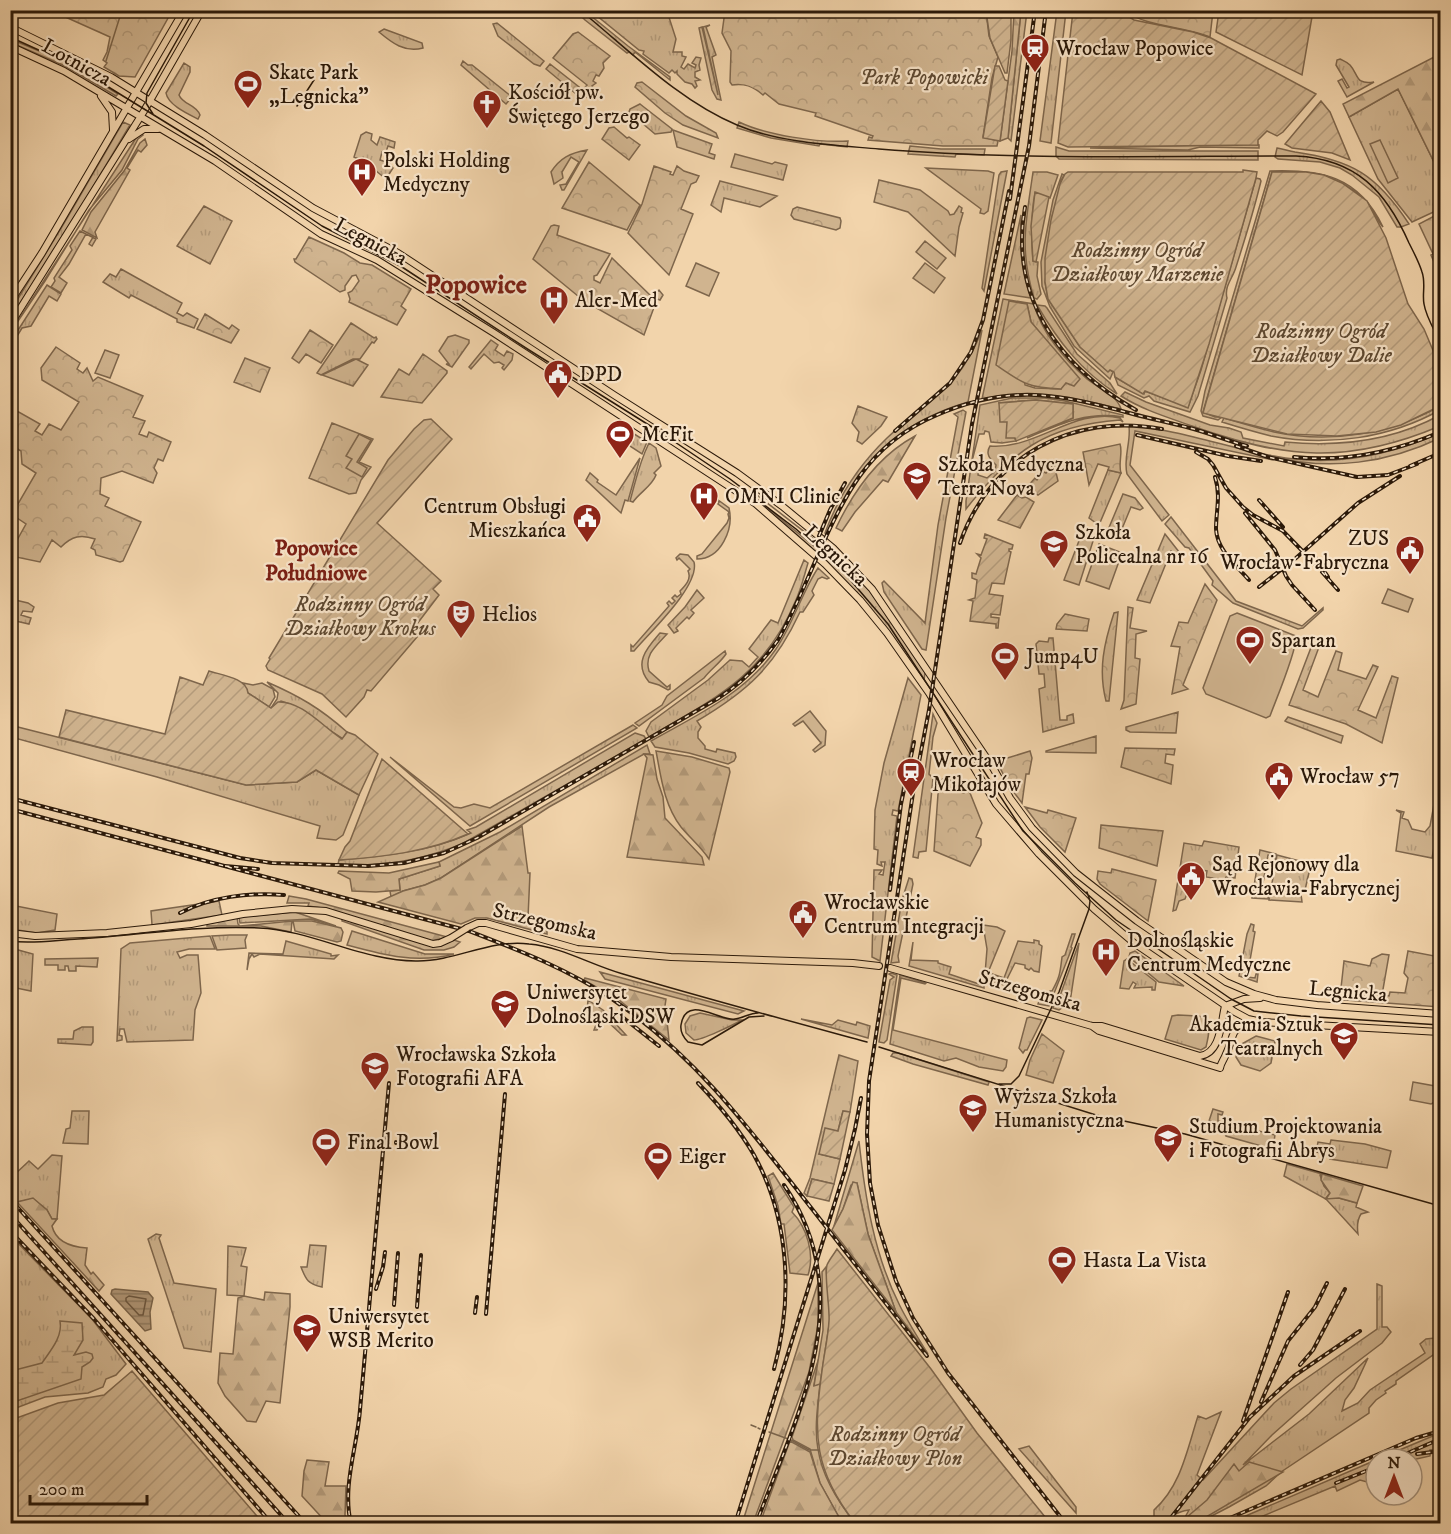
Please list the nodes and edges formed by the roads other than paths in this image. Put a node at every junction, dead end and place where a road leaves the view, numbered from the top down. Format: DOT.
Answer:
graph roads {
  1 [pos="184,10"];
  2 [pos="202,10"];
  3 [pos="10,27"];
  4 [pos="10,46"];
  5 [pos="96,91"];
  6 [pos="137,93"];
  7 [pos="150,100"];
  8 [pos="128,109"];
  9 [pos="141,117"];
  10 [pos="162,129"];
  11 [pos="113,134"];
  12 [pos="124,143"];
  13 [pos="10,302"];
  14 [pos="10,325"];
  15 [pos="10,934"];
  16 [pos="879,966"];
  17 [pos="890,968"];
  18 [pos="1266,998"];
  19 [pos="1225,1006"];
  20 [pos="1440,1014"];
  21 [pos="1253,1020"];
  22 [pos="1092,1026"];
  23 [pos="1440,1032"];
  1 -- 6 [label="main road"];
  2 -- 7 [label="main road"];
  3 -- 6 [label="main road, Lotnicza"];
  4 -- 5 [label="main road, Lotnicza"];
  5 -- 8 [label="main road, Lotnicza"];
  5 -- 11 [label="main road"];
  6 -- 7 [label="main road, Lotnicza"];
  6 -- 8 [label="main road"];
  7 -- 9 [label="main road"];
  7 -- 18 [label="main road, Legnicka"];
  8 -- 9 [label="main road, Lotnicza"];
  8 -- 11 [label="main road"];
  9 -- 10 [label="main road, Legnicka"];
  9 -- 12 [label="main road"];
  10 -- 12 [label="main road"];
  10 -- 19 [label="main road, Legnicka"];
  11 -- 13 [label="main road"];
  12 -- 14 [label="main road"];
  15 -- 16 [label="main road, Strzegomska, bridge"];
  17 -- 22 [label="main road, Strzegomska"];
  18 -- 19 [label="main road"];
  18 -- 20 [label="main road, Legnicka"];
  19 -- 21 [label="main road, Legnicka"];
  19 -- 22 [label="main road, Strzegomska"];
  21 -- 22 [label="main road, Strzegomska"];
  21 -- 23 [label="main road, Legnicka"];
}
